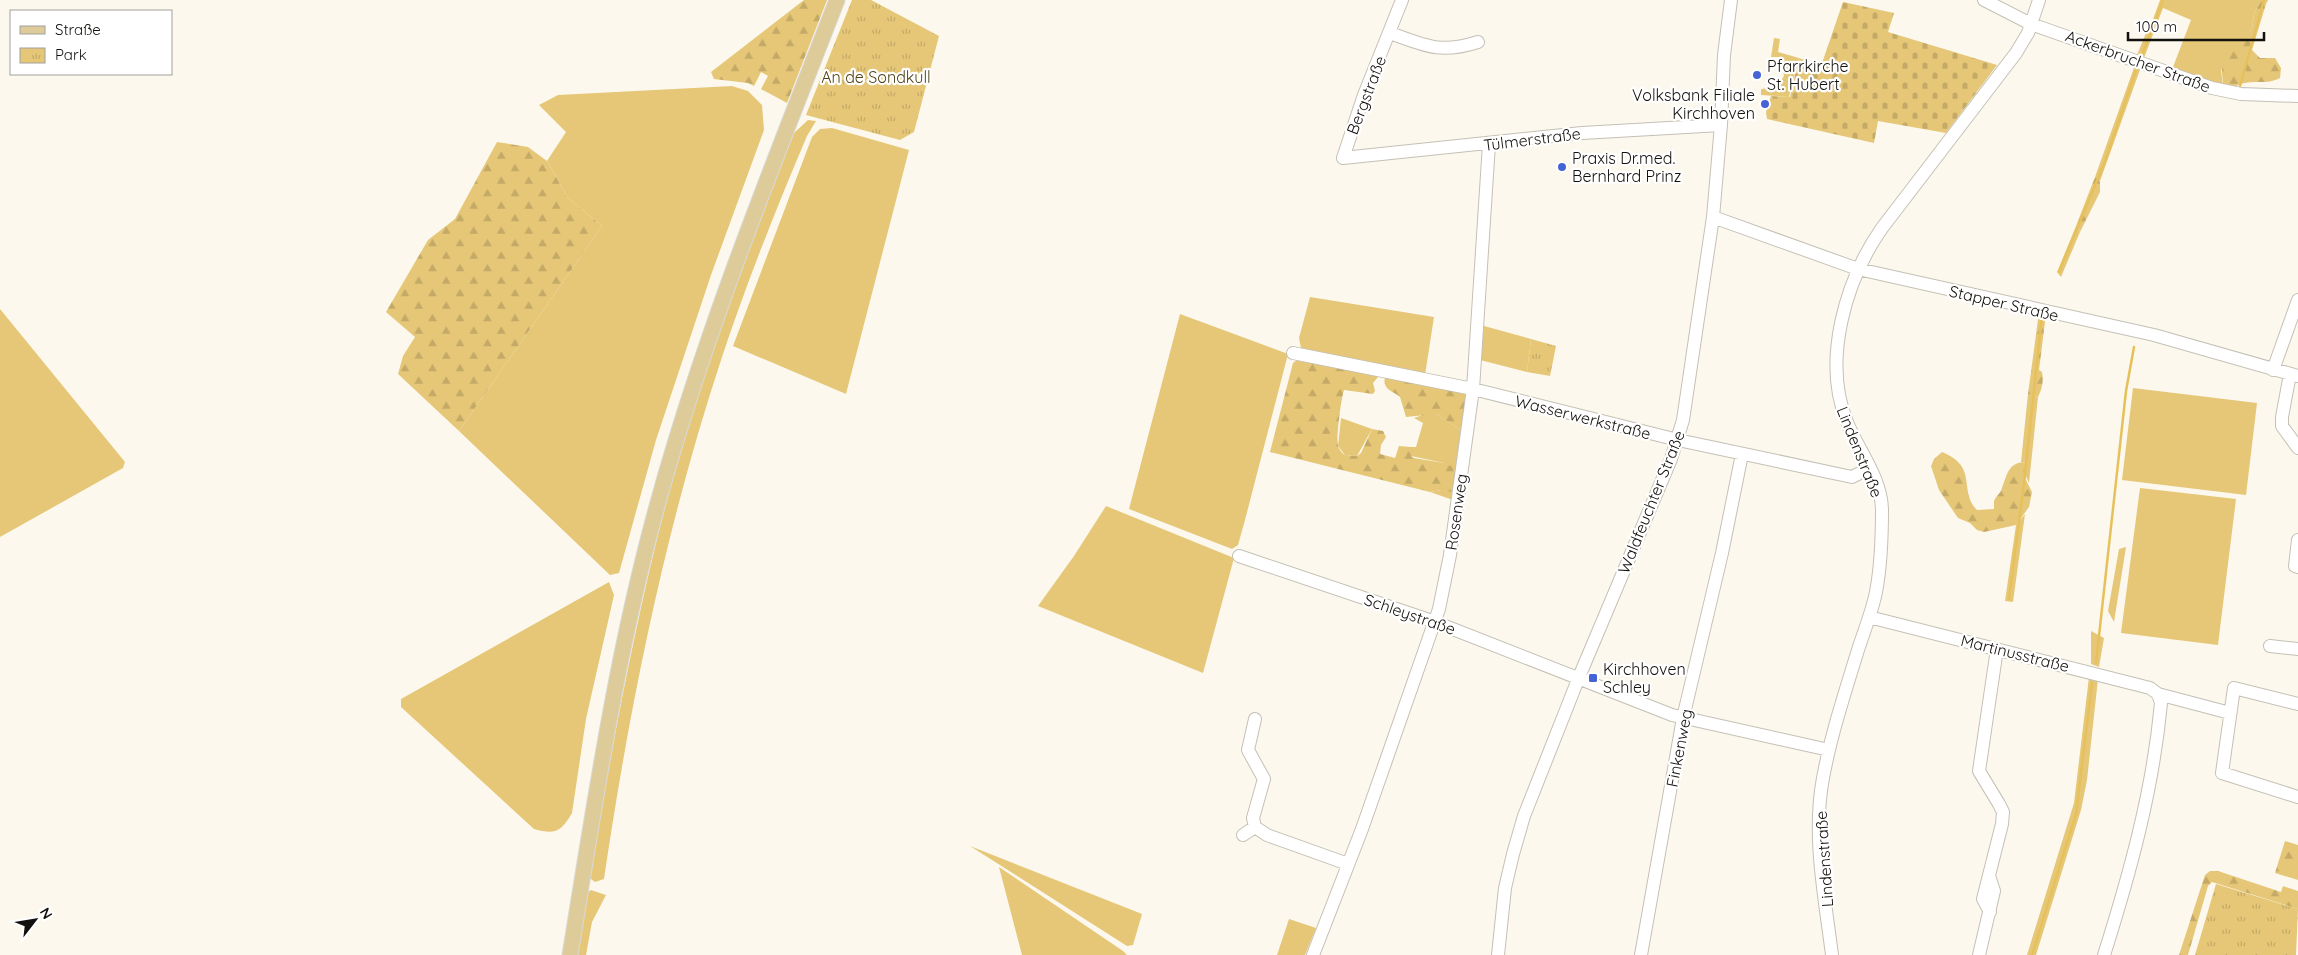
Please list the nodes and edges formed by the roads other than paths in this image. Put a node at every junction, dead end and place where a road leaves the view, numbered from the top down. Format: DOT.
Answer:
graph roads {
  1 [pos="837,0"];
  2 [pos="1402,0"];
  3 [pos="1731,0"];
  4 [pos="1984,0"];
  5 [pos="2039,0"];
  6 [pos="2031,24"];
  7 [pos="1390,33"];
  8 [pos="1478,42"];
  9 [pos="2298,96"];
  10 [pos="1721,125"];
  11 [pos="1489,144"];
  12 [pos="1343,158"];
  13 [pos="1713,217"];
  14 [pos="1858,269"];
  15 [pos="2298,300"];
  16 [pos="1293,353"];
  17 [pos="2273,370"];
  18 [pos="2294,375"];
  19 [pos="1473,389"];
  20 [pos="1678,440"];
  21 [pos="2298,448"];
  22 [pos="1742,454"];
  23 [pos="1870,468"];
  24 [pos="2298,540"];
  25 [pos="1239,556"];
  26 [pos="2298,566"];
  27 [pos="1869,617"];
  28 [pos="1435,622"];
  29 [pos="2270,646"];
  30 [pos="1997,649"];
  31 [pos="2298,649"];
  32 [pos="1579,677"];
  33 [pos="2158,694"];
  34 [pos="2298,704"];
  35 [pos="2230,713"];
  36 [pos="1683,718"];
  37 [pos="1255,719"];
  38 [pos="1829,750"];
  39 [pos="2298,796"];
  40 [pos="1255,827"];
  41 [pos="1243,835"];
  42 [pos="1348,864"];
  43 [pos="570,955"];
  44 [pos="1313,955"];
  45 [pos="1498,955"];
  46 [pos="1641,955"];
  47 [pos="1832,955"];
  48 [pos="1980,955"];
  49 [pos="2104,955"];
  1 -- 43 [label="main road"];
  2 -- 7 [label="street, Bergstraße"];
  3 -- 10 [label="street, Waldfeuchter Straße"];
  4 -- 6 [label="street, Ackerbrucher Straße"];
  5 -- 6 [label="street, Lindenstraße"];
  6 -- 9 [label="street, Ackerbrucher Straße"];
  6 -- 14 [label="street, Lindenstraße"];
  7 -- 8 [label="street"];
  7 -- 12 [label="street, Bergstraße"];
  10 -- 11 [label="street, Tülmerstraße"];
  10 -- 13 [label="street, Waldfeuchter Straße"];
  11 -- 12 [label="street, Tülmerstraße"];
  11 -- 19 [label="street, Rosenweg"];
  13 -- 14 [label="street, Stapper Straße"];
  13 -- 20 [label="street, Waldfeuchter Straße"];
  14 -- 17 [label="street, Stapper Straße"];
  14 -- 23 [label="street, Lindenstraße"];
  15 -- 17 [label="street"];
  16 -- 19 [label="street, Wasserwerkstraße"];
  17 -- 18 [label="street, Stapper Straße"];
  18 -- 21 [label="street"];
  19 -- 20 [label="street, Wasserwerkstraße"];
  19 -- 28 [label="street, Rosenweg"];
  20 -- 22 [label="street, Wasserwerkstraße"];
  20 -- 32 [label="street, Waldfeuchter Straße"];
  22 -- 23 [label="street, Wasserwerkstraße"];
  22 -- 36 [label="street, Finkenweg"];
  23 -- 27 [label="street, Lindenstraße"];
  24 -- 26 [label="street"];
  25 -- 28 [label="street, Schleystraße"];
  27 -- 30 [label="street, Martinusstraße"];
  27 -- 38 [label="street, Lindenstraße"];
  28 -- 32 [label="street, Schleystraße"];
  28 -- 42 [label="street, Rosenweg"];
  29 -- 31 [label="street"];
  30 -- 33 [label="street, Martinusstraße"];
  30 -- 48 [label="street"];
  32 -- 36 [label="street, Schleystraße"];
  32 -- 45 [label="street, Waldfeuchter Straße"];
  33 -- 35 [label="street, Martinusstraße"];
  33 -- 49 [label="street"];
  34 -- 35 [label="street"];
  35 -- 39 [label="street"];
  36 -- 38 [label="street, Schleystraße"];
  36 -- 46 [label="street, Finkenweg"];
  37 -- 40 [label="street"];
  38 -- 47 [label="street, Lindenstraße"];
  40 -- 41 [label="street"];
  40 -- 42 [label="street"];
  42 -- 44 [label="street, Rosenweg"];
}
